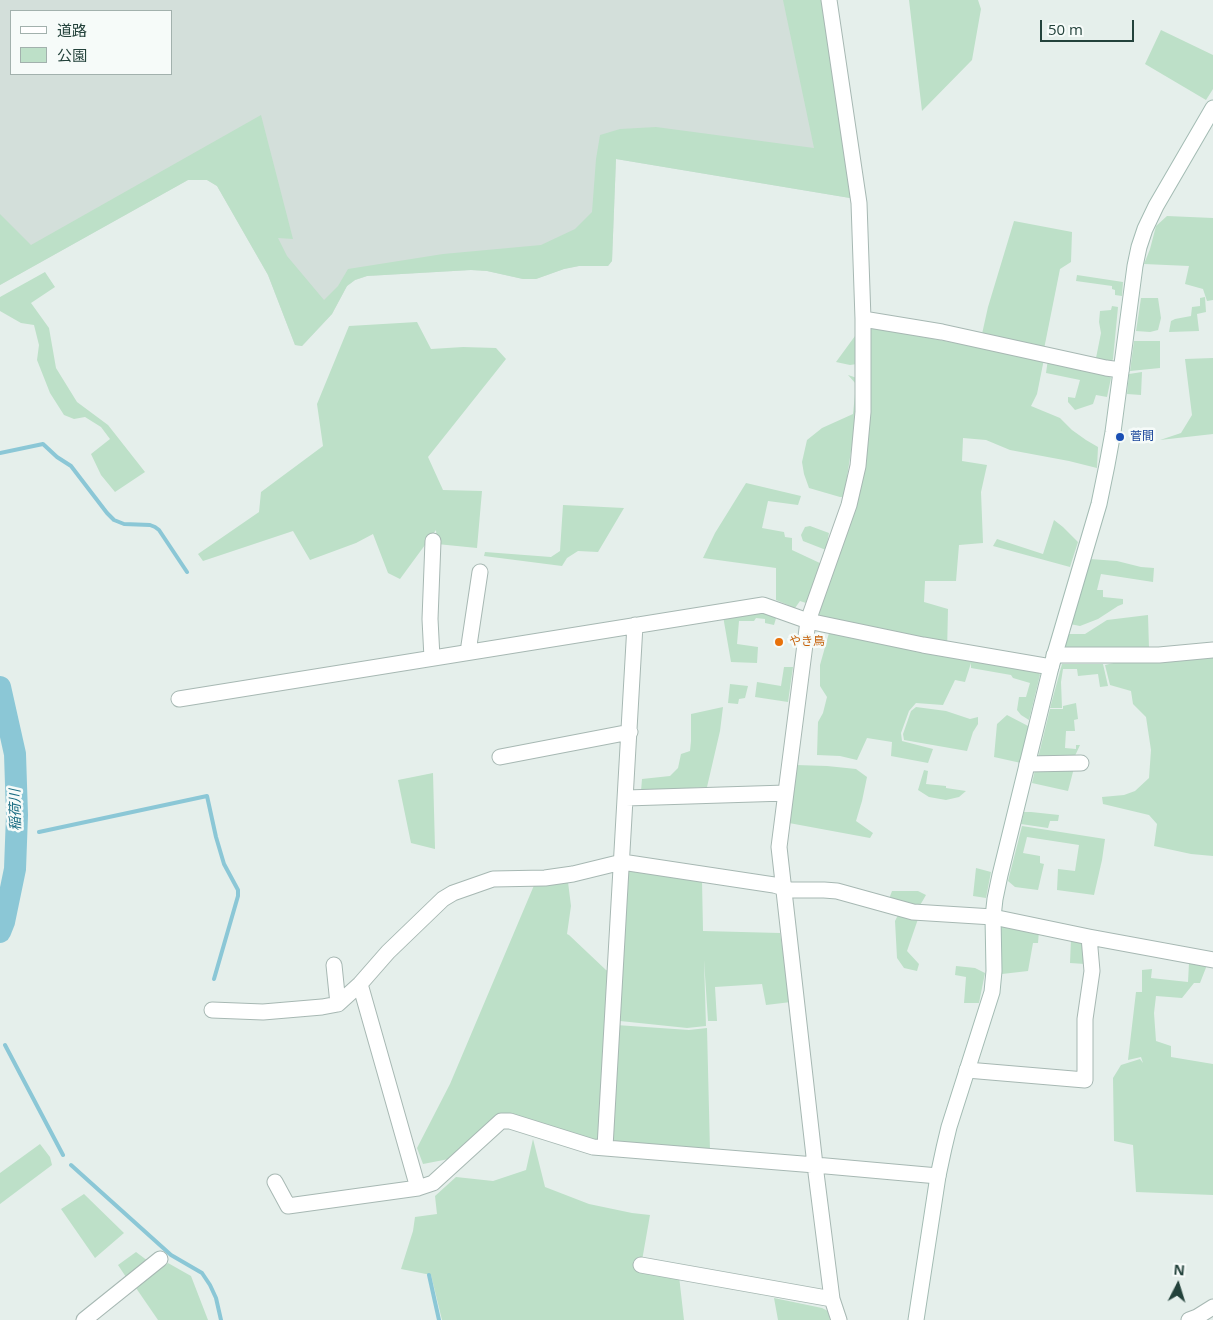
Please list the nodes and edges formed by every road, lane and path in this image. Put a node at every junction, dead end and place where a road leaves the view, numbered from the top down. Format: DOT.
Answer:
graph roads {
  1 [pos="829,0"];
  2 [pos="1213,108"];
  3 [pos="863,319"];
  4 [pos="1121,370"];
  5 [pos="434,541"];
  6 [pos="480,572"];
  7 [pos="808,621"];
  8 [pos="635,625"];
  9 [pos="1213,650"];
  10 [pos="468,652"];
  11 [pos="432,658"];
  12 [pos="1052,661"];
  13 [pos="179,699"];
  14 [pos="630,732"];
  15 [pos="500,757"];
  16 [pos="1081,763"];
  17 [pos="1027,764"];
  18 [pos="786,793"];
  19 [pos="626,798"];
  20 [pos="622,862"];
  21 [pos="784,889"];
  22 [pos="993,917"];
  23 [pos="1089,937"];
  24 [pos="1213,960"];
  25 [pos="334,965"];
  26 [pos="360,984"];
  27 [pos="338,1004"];
  28 [pos="212,1010"];
  29 [pos="967,1070"];
  30 [pos="605,1147"];
  31 [pos="815,1164"];
  32 [pos="938,1176"];
  33 [pos="275,1182"];
  34 [pos="418,1188"];
  35 [pos="160,1259"];
  36 [pos="641,1265"];
  37 [pos="832,1298"];
  38 [pos="1213,1307"];
  39 [pos="84,1320"];
  40 [pos="839,1320"];
  41 [pos="916,1320"];
  42 [pos="1189,1320"];
  1 -- 3 [label="street"];
  2 -- 4 [label="street"];
  3 -- 4 [label="street"];
  3 -- 7 [label="street"];
  4 -- 12 [label="street"];
  5 -- 11 [label="street"];
  6 -- 10 [label="street"];
  7 -- 8 [label="street"];
  7 -- 12 [label="street"];
  7 -- 18 [label="street"];
  8 -- 10 [label="street"];
  8 -- 14 [label="street"];
  9 -- 12 [label="street"];
  10 -- 11 [label="street"];
  11 -- 13 [label="street"];
  12 -- 17 [label="street"];
  14 -- 15 [label="street"];
  14 -- 19 [label="street"];
  16 -- 17 [label="street"];
  17 -- 22 [label="street"];
  18 -- 19 [label="street"];
  18 -- 21 [label="street"];
  19 -- 20 [label="street"];
  20 -- 21 [label="street"];
  20 -- 26 [label="street"];
  20 -- 30 [label="street"];
  21 -- 22 [label="street"];
  21 -- 31 [label="street"];
  22 -- 23 [label="street"];
  22 -- 29 [label="street"];
  23 -- 24 [label="street"];
  23 -- 29 [label="street"];
  25 -- 27 [label="street"];
  26 -- 27 [label="street"];
  26 -- 34 [label="street"];
  27 -- 28 [label="street"];
  29 -- 32 [label="street"];
  30 -- 31 [label="street"];
  30 -- 34 [label="street"];
  31 -- 32 [label="street"];
  31 -- 37 [label="street"];
  32 -- 41 [label="street"];
  33 -- 34 [label="street"];
  35 -- 39 [label="street"];
  36 -- 37 [label="street"];
  37 -- 40 [label="street"];
  38 -- 42 [label="street"];
}
